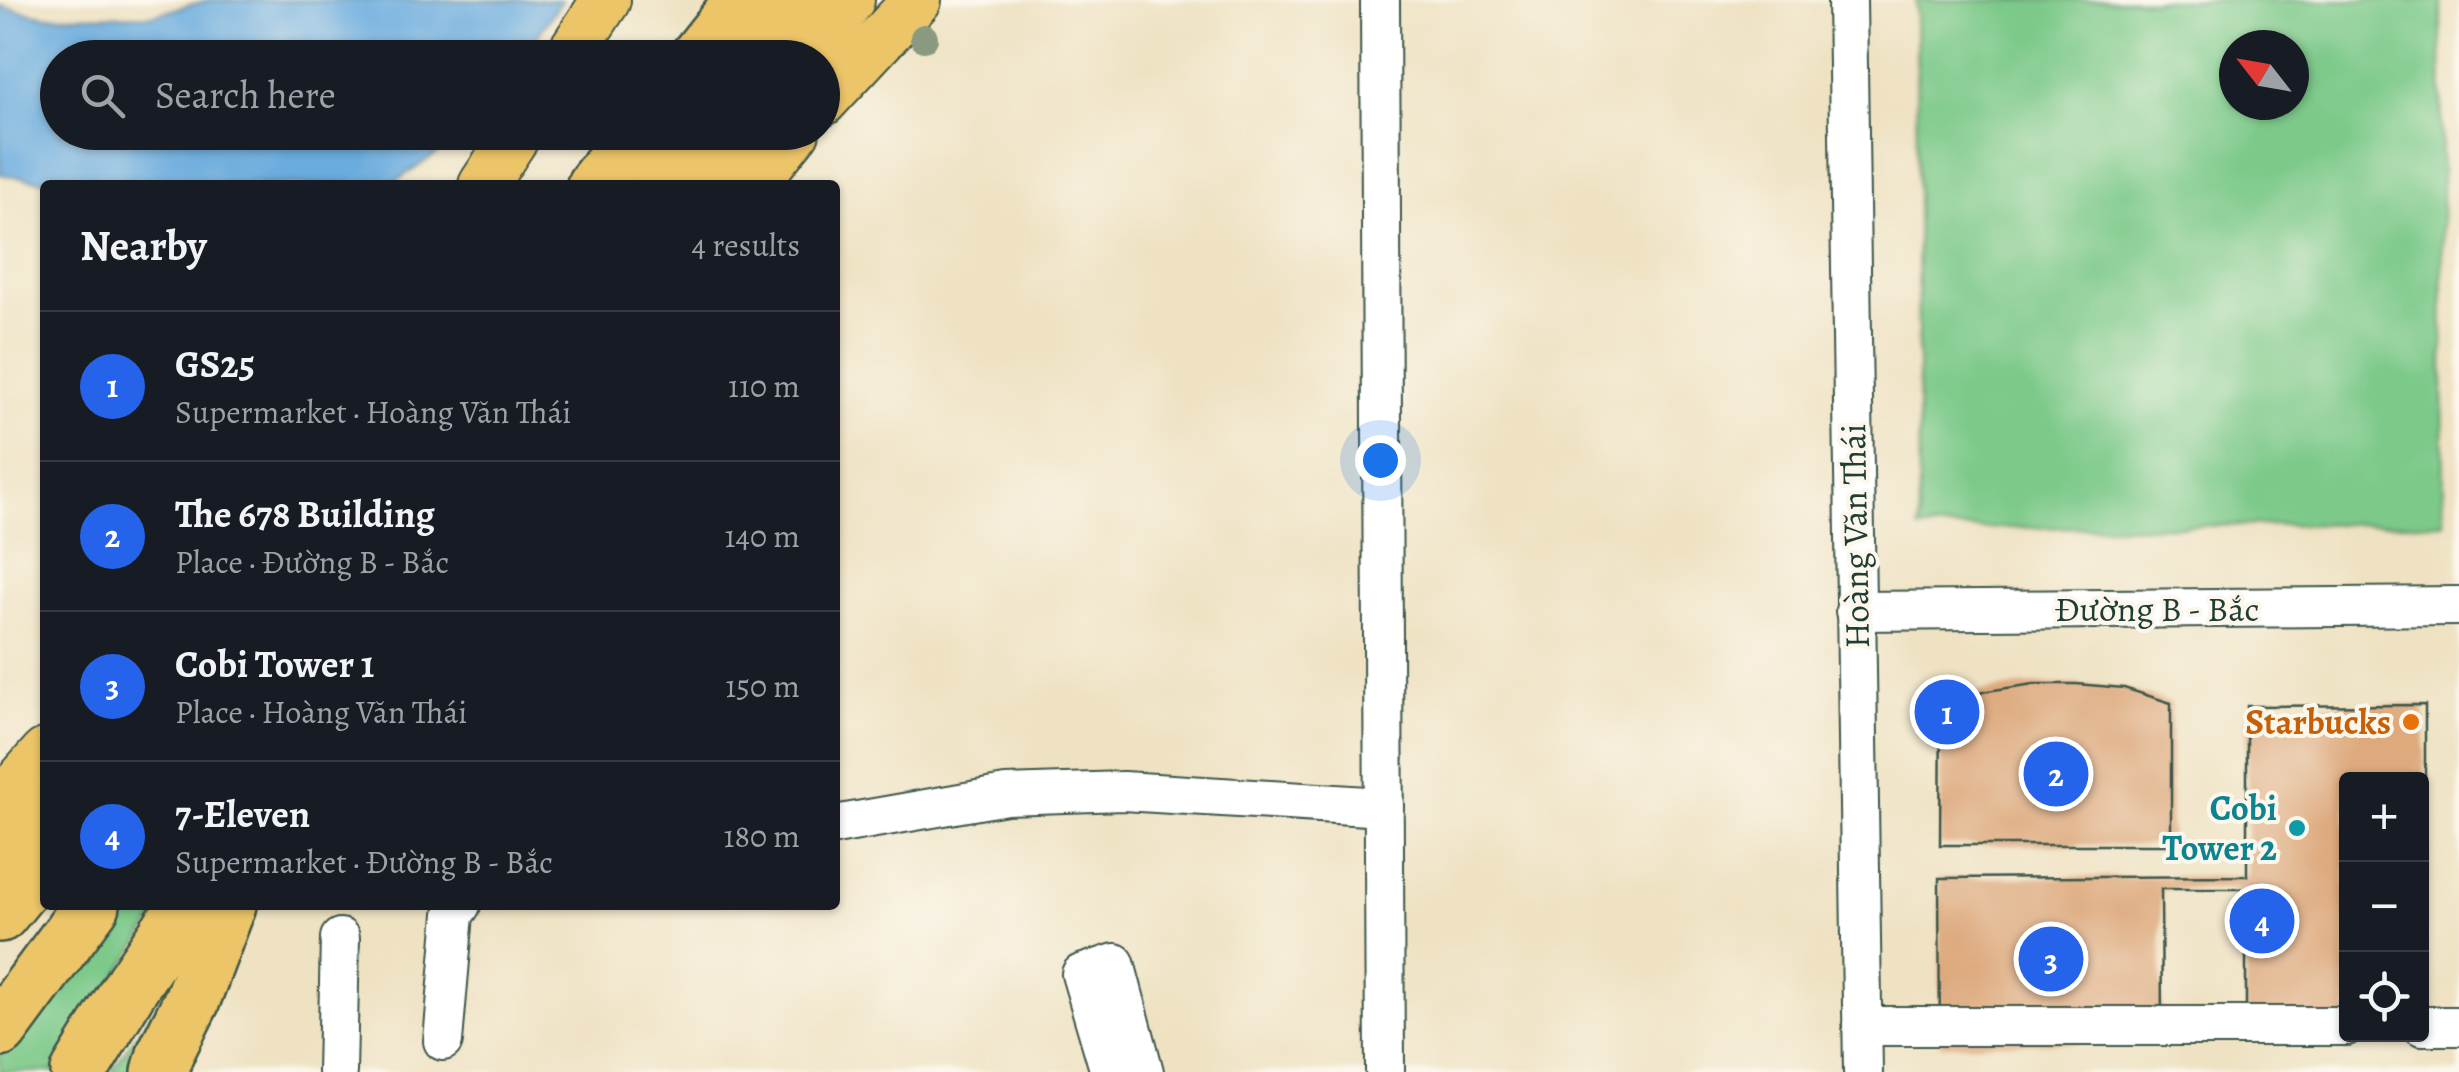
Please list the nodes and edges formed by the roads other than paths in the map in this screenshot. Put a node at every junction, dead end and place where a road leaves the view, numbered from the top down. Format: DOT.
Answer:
graph roads {
  1 [pos="606,0"];
  2 [pos="718,0"];
  3 [pos="743,0"];
  4 [pos="802,0"];
  5 [pos="850,0"];
  6 [pos="917,0"];
  7 [pos="1380,0"];
  8 [pos="1847,0"];
  9 [pos="580,40"];
  10 [pos="687,40"];
  11 [pos="711,40"];
  12 [pos="771,40"];
  13 [pos="820,40"];
  14 [pos="840,83"];
  15 [pos="506,150"];
  16 [pos="598,150"];
  17 [pos="623,150"];
  18 [pos="687,150"];
  19 [pos="734,150"];
  20 [pos="780,150"];
  21 [pos="485,180"];
  22 [pos="574,180"];
  23 [pos="599,180"];
  24 [pos="665,180"];
  25 [pos="710,180"];
  26 [pos="756,180"];
  27 [pos="2459,606"];
  28 [pos="1856,611"];
  29 [pos="40,759"];
  30 [pos="0,804"];
  31 [pos="1384,807"];
  32 [pos="40,811"];
  33 [pos="840,824"];
  34 [pos="0,854"];
  35 [pos="40,865"];
  36 [pos="88,910"];
  37 [pos="183,910"];
  38 [pos="226,910"];
  39 [pos="253,910"];
  40 [pos="457,910"];
  41 [pos="0,914"];
  42 [pos="340,938"];
  43 [pos="192,1000"];
  44 [pos="1862,1026"];
  45 [pos="2339,1026"];
  46 [pos="2429,1026"];
  47 [pos="2459,1026"];
  48 [pos="0,1028"];
  49 [pos="443,1042"];
  50 [pos="79,1072"];
  51 [pos="160,1072"];
  52 [pos="337,1072"];
  53 [pos="1110,1072"];
  54 [pos="1144,1072"];
  55 [pos="1385,1072"];
  56 [pos="1863,1072"];
  1 -- 9 [label="main road"];
  2 -- 10 [label="main road"];
  3 -- 11 [label="highway"];
  4 -- 12 [label="highway"];
  5 -- 13 [label="main road"];
  6 -- 14 [label="main road"];
  7 -- 31 [label="street"];
  8 -- 28 [label="street, Hoàng Văn Thái"];
  15 -- 21 [label="main road"];
  16 -- 22 [label="main road"];
  17 -- 23 [label="highway"];
  18 -- 24 [label="highway"];
  19 -- 25 [label="main road"];
  20 -- 26 [label="main road"];
  27 -- 28 [label="street, Đường B - Bắc"];
  28 -- 44 [label="street, Hoàng Văn Thái"];
  29 -- 30 [label="main road"];
  31 -- 33 [label="street"];
  31 -- 55 [label="street"];
  32 -- 34 [label="main road"];
  35 -- 41 [label="highway"];
  36 -- 48 [label="highway"];
  37 -- 50 [label="highway"];
  38 -- 43 [label="highway"];
  39 -- 43 [label="main road"];
  40 -- 49 [label="street"];
  42 -- 52 [label="street"];
  43 -- 51 [label="highway"];
  44 -- 45 [label="street"];
  44 -- 56 [label="street, Hoàng Văn Thái"];
  46 -- 47 [label="street"];
  53 -- 54 [label="street"];
}
